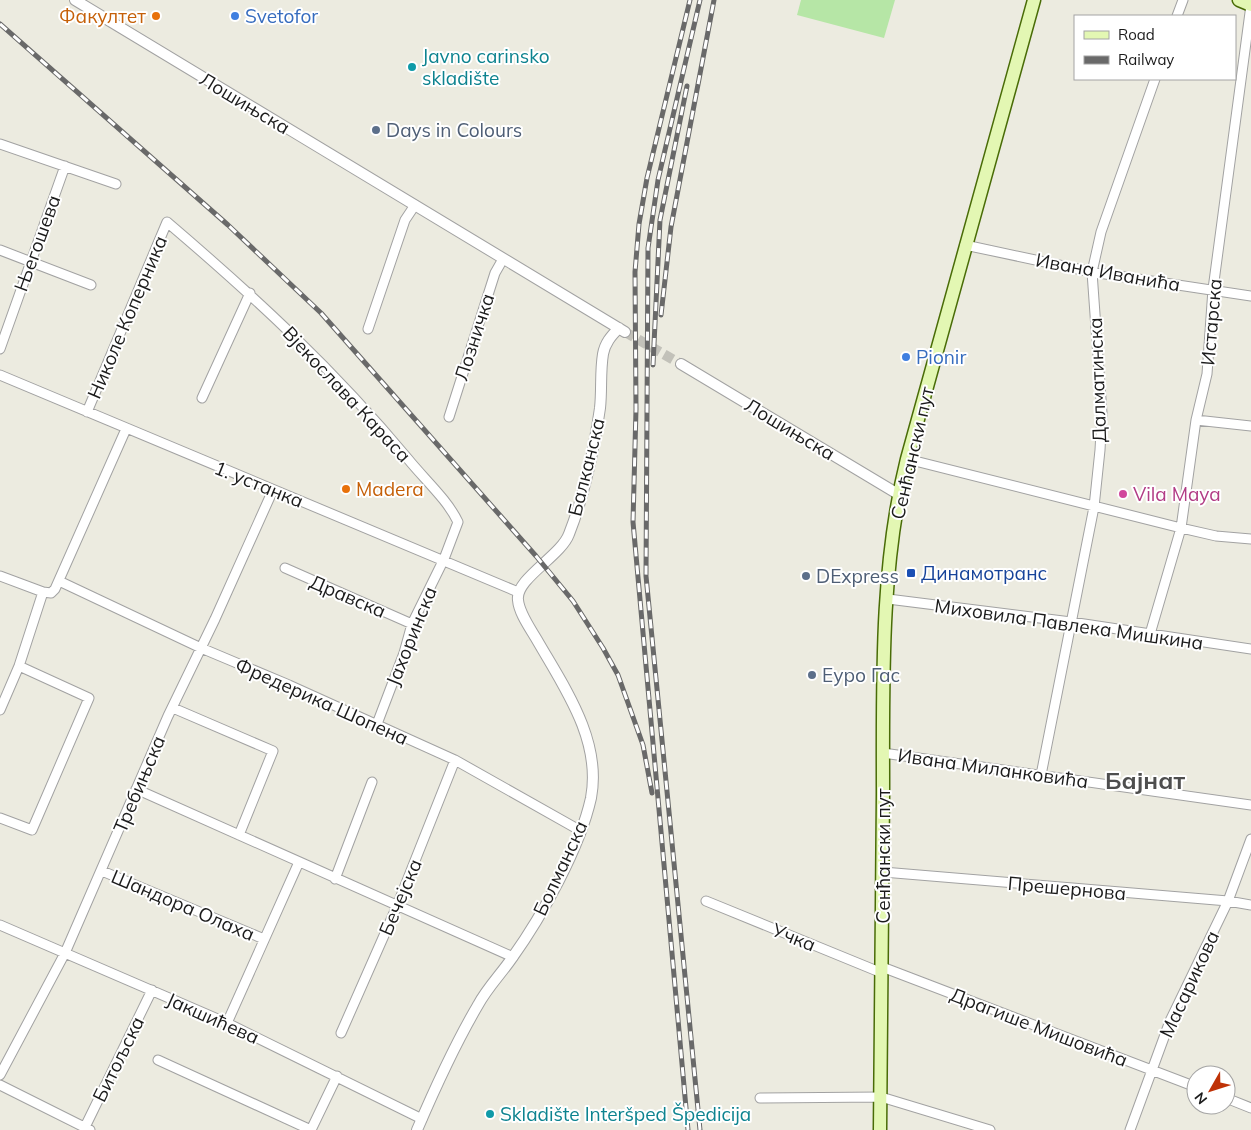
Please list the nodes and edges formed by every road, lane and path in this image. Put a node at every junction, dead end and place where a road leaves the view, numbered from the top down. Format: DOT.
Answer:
graph roads {
  1 [pos="75,0"];
  2 [pos="1034,0"];
  3 [pos="1183,0"];
  4 [pos="1240,0"];
  5 [pos="1251,5"];
  6 [pos="1177,15"];
  7 [pos="1155,80"];
  8 [pos="0,144"];
  9 [pos="65,166"];
  10 [pos="116,184"];
  11 [pos="415,205"];
  12 [pos="166,222"];
  13 [pos="965,245"];
  14 [pos="0,250"];
  15 [pos="503,259"];
  16 [pos="31,260"];
  17 [pos="1092,272"];
  18 [pos="91,285"];
  19 [pos="1213,289"];
  20 [pos="250,293"];
  21 [pos="1251,296"];
  22 [pos="368,329"];
  23 [pos="622,330"];
  24 [pos="0,348"];
  25 [pos="681,364"];
  26 [pos="0,375"];
  27 [pos="202,398"];
  28 [pos="87,412"];
  29 [pos="449,416"];
  30 [pos="1196,420"];
  31 [pos="1251,426"];
  32 [pos="126,430"];
  33 [pos="907,459"];
  34 [pos="273,490"];
  35 [pos="898,494"];
  36 [pos="1094,507"];
  37 [pos="458,522"];
  38 [pos="1181,528"];
  39 [pos="1251,539"];
  40 [pos="444,559"];
  41 [pos="285,568"];
  42 [pos="0,576"];
  43 [pos="59,581"];
  44 [pos="43,592"];
  45 [pos="518,592"];
  46 [pos="888,599"];
  47 [pos="1071,622"];
  48 [pos="412,624"];
  49 [pos="1150,634"];
  50 [pos="201,648"];
  51 [pos="1251,649"];
  52 [pos="19,666"];
  53 [pos="173,708"];
  54 [pos="0,710"];
  55 [pos="377,724"];
  56 [pos="883,753"];
  57 [pos="455,760"];
  58 [pos="1041,775"];
  59 [pos="372,782"];
  60 [pos="136,789"];
  61 [pos="1251,805"];
  62 [pos="0,818"];
  63 [pos="581,831"];
  64 [pos="239,835"];
  65 [pos="1251,839"];
  66 [pos="299,862"];
  67 [pos="102,871"];
  68 [pos="883,872"];
  69 [pos="335,879"];
  70 [pos="706,901"];
  71 [pos="1228,901"];
  72 [pos="1251,905"];
  73 [pos="397,906"];
  74 [pos="0,925"];
  75 [pos="264,939"];
  76 [pos="65,953"];
  77 [pos="513,957"];
  78 [pos="882,970"];
  79 [pos="152,990"];
  80 [pos="227,1023"];
  81 [pos="341,1033"];
  82 [pos="158,1060"];
  83 [pos="1152,1070"];
  84 [pos="0,1075"];
  85 [pos="336,1076"];
  86 [pos="1186,1083"];
  87 [pos="0,1085"];
  88 [pos="881,1097"];
  89 [pos="760,1098"];
  90 [pos="1236,1102"];
  91 [pos="1251,1108"];
  92 [pos="422,1119"];
  93 [pos="88,1129"];
  94 [pos="311,1130"];
  95 [pos="417,1130"];
  96 [pos="880,1130"];
  97 [pos="990,1130"];
  98 [pos="1130,1130"];
  1 -- 11 [label="street, Лошињска"];
  2 -- 13 [label="main road, Сенћански пут"];
  3 -- 6 [label="street"];
  4 -- 5 [label="main road"];
  5 -- 19 [label="street, Истарска"];
  7 -- 17 [label="street, Далматинска"];
  8 -- 9 [label="street"];
  9 -- 10 [label="street"];
  9 -- 16 [label="street, Његошева"];
  11 -- 15 [label="street, Лошињска"];
  11 -- 22 [label="street"];
  12 -- 20 [label="street, Вјекослава Караса"];
  12 -- 28 [label="street, Николе Коперника"];
  13 -- 17 [label="street, Ивана Иванића"];
  13 -- 33 [label="main road, Сенћански пут"];
  14 -- 16 [label="street"];
  15 -- 23 [label="street, Лошињска"];
  15 -- 29 [label="street, Лозничка"];
  16 -- 18 [label="street"];
  16 -- 24 [label="street, Његошева"];
  17 -- 19 [label="street, Ивана Иванића"];
  17 -- 36 [label="street, Далматинска"];
  19 -- 21 [label="street, Ивана Иванића"];
  19 -- 30 [label="street, Истарска"];
  20 -- 27 [label="street"];
  20 -- 37 [label="street, Вјекослава Караса"];
  23 -- 45 [label="street, Балканска"];
  25 -- 35 [label="street, Лошињска"];
  26 -- 28 [label="street, 1. устанка"];
  28 -- 32 [label="street, 1. устанка"];
  30 -- 31 [label="street"];
  30 -- 38 [label="street, Истарска"];
  32 -- 34 [label="street, 1. устанка"];
  32 -- 43 [label="street"];
  33 -- 35 [label="main road, Сенћански пут"];
  33 -- 36 [label="street"];
  34 -- 40 [label="street, 1. устанка"];
  34 -- 50 [label="street, Требињска"];
  35 -- 46 [label="main road, Сенћански пут"];
  36 -- 38 [label="street"];
  36 -- 47 [label="street, Далматинска"];
  37 -- 40 [label="street, Јахоринска"];
  38 -- 39 [label="street"];
  38 -- 49 [label="street, Истарска"];
  40 -- 45 [label="street, 1. устанка"];
  40 -- 48 [label="street, Јахоринска"];
  41 -- 48 [label="street, Дравска"];
  42 -- 44 [label="street"];
  43 -- 44 [label="street"];
  43 -- 50 [label="street, Фредерика Шопена"];
  44 -- 52 [label="street"];
  45 -- 63 [label="street, Болманска"];
  46 -- 47 [label="street, Миховила Павлека Мишкина"];
  46 -- 56 [label="main road, Сенћански пут"];
  47 -- 49 [label="street, Миховила Павлека Мишкина"];
  47 -- 58 [label="street, Далматинска"];
  48 -- 55 [label="street, Јахоринска"];
  49 -- 51 [label="street, Миховила Павлека Мишкина"];
  50 -- 53 [label="street, Требињска"];
  50 -- 55 [label="street, Фредерика Шопена"];
  52 -- 54 [label="street"];
  52 -- 62 [label="street"];
  53 -- 60 [label="street, Требињска"];
  53 -- 64 [label="street"];
  55 -- 57 [label="street, Фредерика Шопена"];
  56 -- 58 [label="street, Ивана Миланковића"];
  56 -- 68 [label="main road, Сенћански пут"];
  57 -- 63 [label="street, Фредерика Шопена"];
  57 -- 73 [label="street, Бечејска"];
  58 -- 61 [label="street, Ивана Миланковића"];
  59 -- 69 [label="street"];
  60 -- 64 [label="street"];
  60 -- 67 [label="street, Требињска"];
  63 -- 77 [label="street, Болманска"];
  64 -- 66 [label="street"];
  65 -- 71 [label="street, Масарикова"];
  66 -- 69 [label="street"];
  66 -- 75 [label="street"];
  67 -- 75 [label="street, Шандора Олаха"];
  67 -- 76 [label="street, Требињска"];
  68 -- 71 [label="street, Прешернова"];
  68 -- 78 [label="main road, Сенћански пут"];
  69 -- 73 [label="street"];
  70 -- 78 [label="street, Учка"];
  71 -- 72 [label="street, Прешернова"];
  71 -- 83 [label="street, Масарикова"];
  73 -- 77 [label="street"];
  73 -- 81 [label="street, Бечејска"];
  74 -- 76 [label="street, Јакшићева"];
  75 -- 80 [label="street"];
  76 -- 79 [label="street, Јакшићева"];
  76 -- 84 [label="street, Требињска"];
  77 -- 92 [label="street, Болманска"];
  78 -- 83 [label="street, Драгише Мишовића"];
  78 -- 88 [label="main road, Сенћански пут"];
  79 -- 80 [label="street, Јакшићева"];
  79 -- 93 [label="street, Битољска"];
  80 -- 85 [label="street, Јакшићева"];
  82 -- 94 [label="street"];
  83 -- 86 [label="street, Драгише Мишовића"];
  83 -- 98 [label="street, Масарикова"];
  85 -- 92 [label="street, Јакшићева"];
  85 -- 94 [label="street"];
  87 -- 93 [label="street"];
  88 -- 89 [label="street"];
  88 -- 96 [label="main road, Сенћански пут"];
  88 -- 97 [label="street"];
  90 -- 91 [label="street"];
  92 -- 95 [label="street, Болманска"];
}
